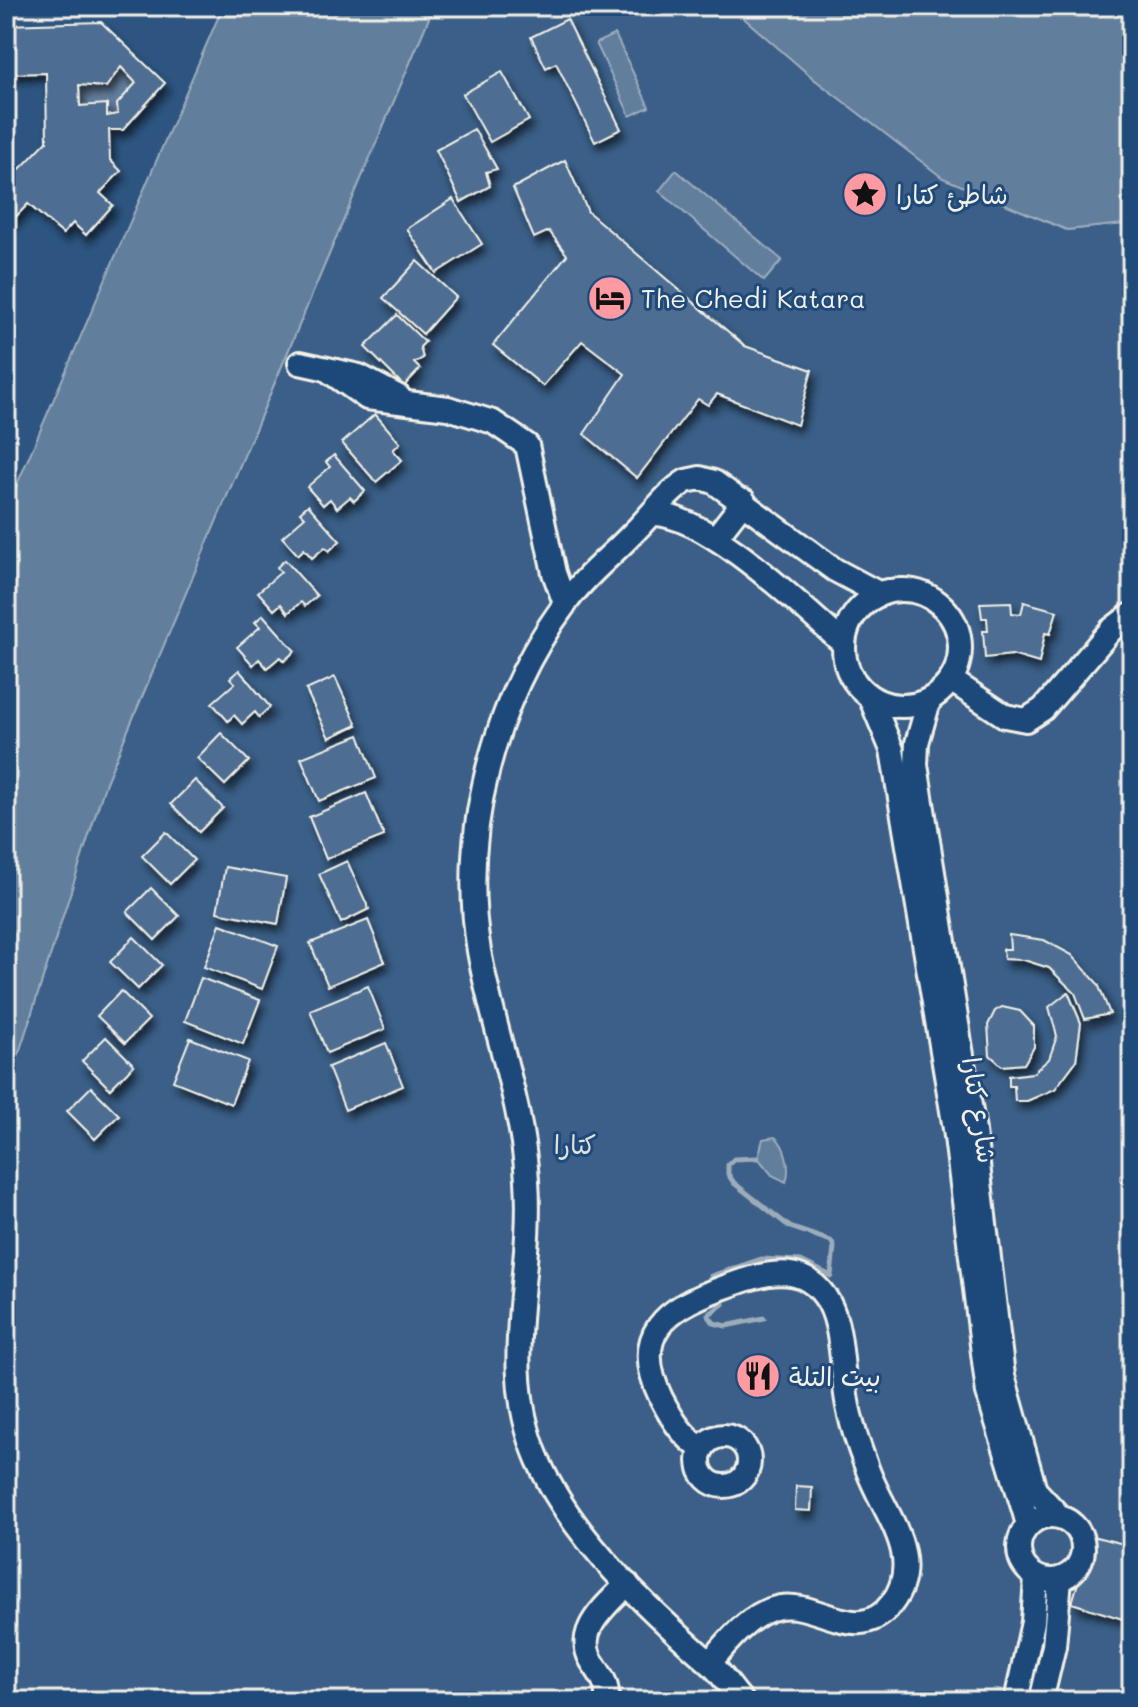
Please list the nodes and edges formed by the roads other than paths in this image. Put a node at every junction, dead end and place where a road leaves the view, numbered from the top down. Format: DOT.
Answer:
graph roads {
  1 [pos="300,363"];
  2 [pos="744,501"];
  3 [pos="653,514"];
  4 [pos="716,537"];
  5 [pos="888,591"];
  6 [pos="565,603"];
  7 [pos="1132,614"];
  8 [pos="844,644"];
  9 [pos="951,680"];
  10 [pos="870,697"];
  11 [pos="929,701"];
  12 [pos="702,1449"];
  13 [pos="1059,1516"];
  14 [pos="1023,1532"];
  15 [pos="1036,1577"];
  16 [pos="1060,1579"];
  17 [pos="627,1584"];
  18 [pos="710,1663"];
  19 [pos="607,1701"];
  20 [pos="742,1701"];
  21 [pos="1016,1701"];
  22 [pos="1041,1701"];
  1 -- 6 [label="street"];
  2 -- 3 [label="street"];
  2 -- 4 [label="street"];
  2 -- 5 [label="street"];
  3 -- 4 [label="street"];
  3 -- 6 [label="street"];
  4 -- 8 [label="street"];
  5 -- 8 [label="street"];
  5 -- 9 [label="street"];
  6 -- 17 [label="street"];
  7 -- 9 [label="street"];
  8 -- 10 [label="street"];
  9 -- 11 [label="street"];
  10 -- 11 [label="street"];
  10 -- 14 [label="street, شارع كتارا"];
  11 -- 13 [label="street, شارع كتارا"];
  12 -- 18 [label="street"];
  13 -- 14 [label="street"];
  13 -- 16 [label="street"];
  14 -- 15 [label="street"];
  15 -- 16 [label="street"];
  15 -- 21 [label="street"];
  16 -- 22 [label="street"];
  17 -- 18 [label="street"];
  17 -- 19 [label="street"];
  18 -- 20 [label="street"];
}
